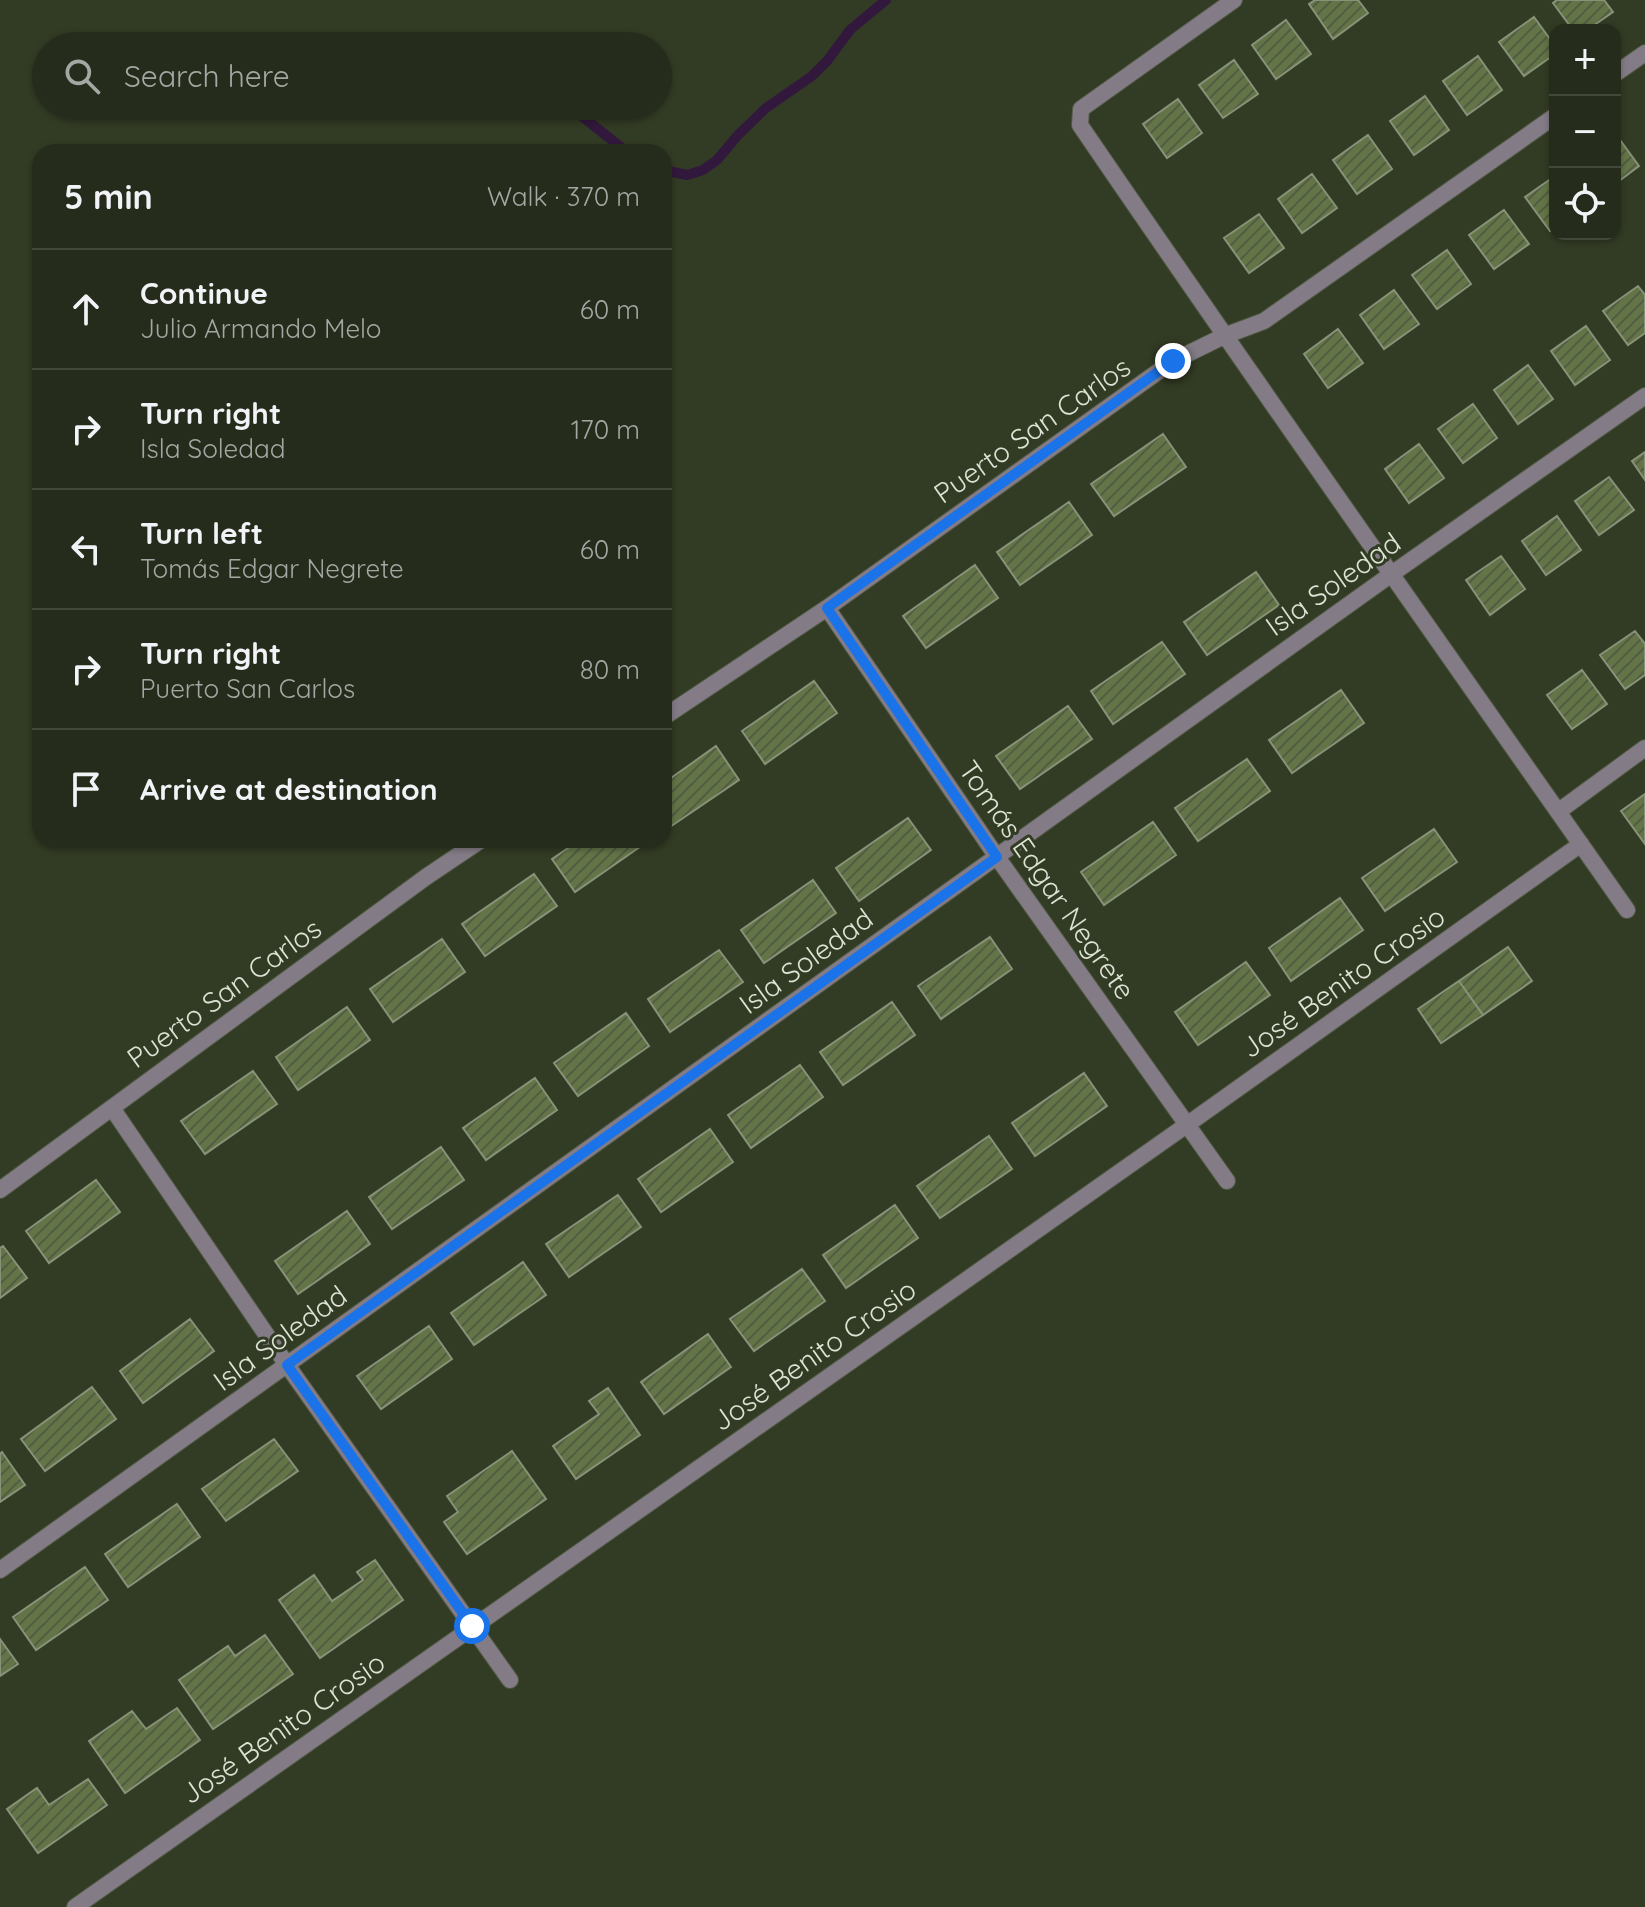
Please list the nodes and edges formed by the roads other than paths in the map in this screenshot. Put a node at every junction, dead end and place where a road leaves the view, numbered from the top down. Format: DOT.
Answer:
graph roads {
  1 [pos="1234,0"];
  2 [pos="1645,53"];
  3 [pos="1621,70"];
  4 [pos="1549,120"];
  5 [pos="1224,336"];
  6 [pos="1645,396"];
  7 [pos="1393,573"];
  8 [pos="827,608"];
  9 [pos="672,712"];
  10 [pos="1645,748"];
  11 [pos="1559,811"];
  12 [pos="1581,844"];
  13 [pos="469,848"];
  14 [pos="997,857"];
  15 [pos="1627,910"];
  16 [pos="112,1108"];
  17 [pos="1188,1124"];
  18 [pos="1227,1181"];
  19 [pos="0,1190"];
  20 [pos="287,1365"];
  21 [pos="0,1570"];
  22 [pos="472,1626"];
  23 [pos="510,1680"];
  24 [pos="75,1907"];
  1 -- 5 [label="street"];
  2 -- 3 [label="street"];
  4 -- 5 [label="street, Puerto San Carlos"];
  5 -- 7 [label="street"];
  5 -- 8 [label="street, Puerto San Carlos"];
  6 -- 7 [label="street, Isla Soledad"];
  7 -- 11 [label="street"];
  7 -- 14 [label="street, Isla Soledad"];
  8 -- 9 [label="street, Puerto San Carlos"];
  8 -- 14 [label="street, Tomás Edgar Negrete"];
  10 -- 11 [label="street"];
  11 -- 12 [label="street"];
  12 -- 15 [label="street"];
  12 -- 17 [label="street, José Benito Crosio"];
  13 -- 16 [label="street, Puerto San Carlos"];
  14 -- 17 [label="street, Tomás Edgar Negrete"];
  14 -- 20 [label="street, Isla Soledad"];
  16 -- 19 [label="street, Puerto San Carlos"];
  16 -- 20 [label="street"];
  17 -- 18 [label="street, Tomás Edgar Negrete"];
  17 -- 22 [label="street, José Benito Crosio"];
  20 -- 21 [label="street, Isla Soledad"];
  20 -- 22 [label="street"];
  22 -- 23 [label="street"];
  22 -- 24 [label="street, José Benito Crosio"];
}
